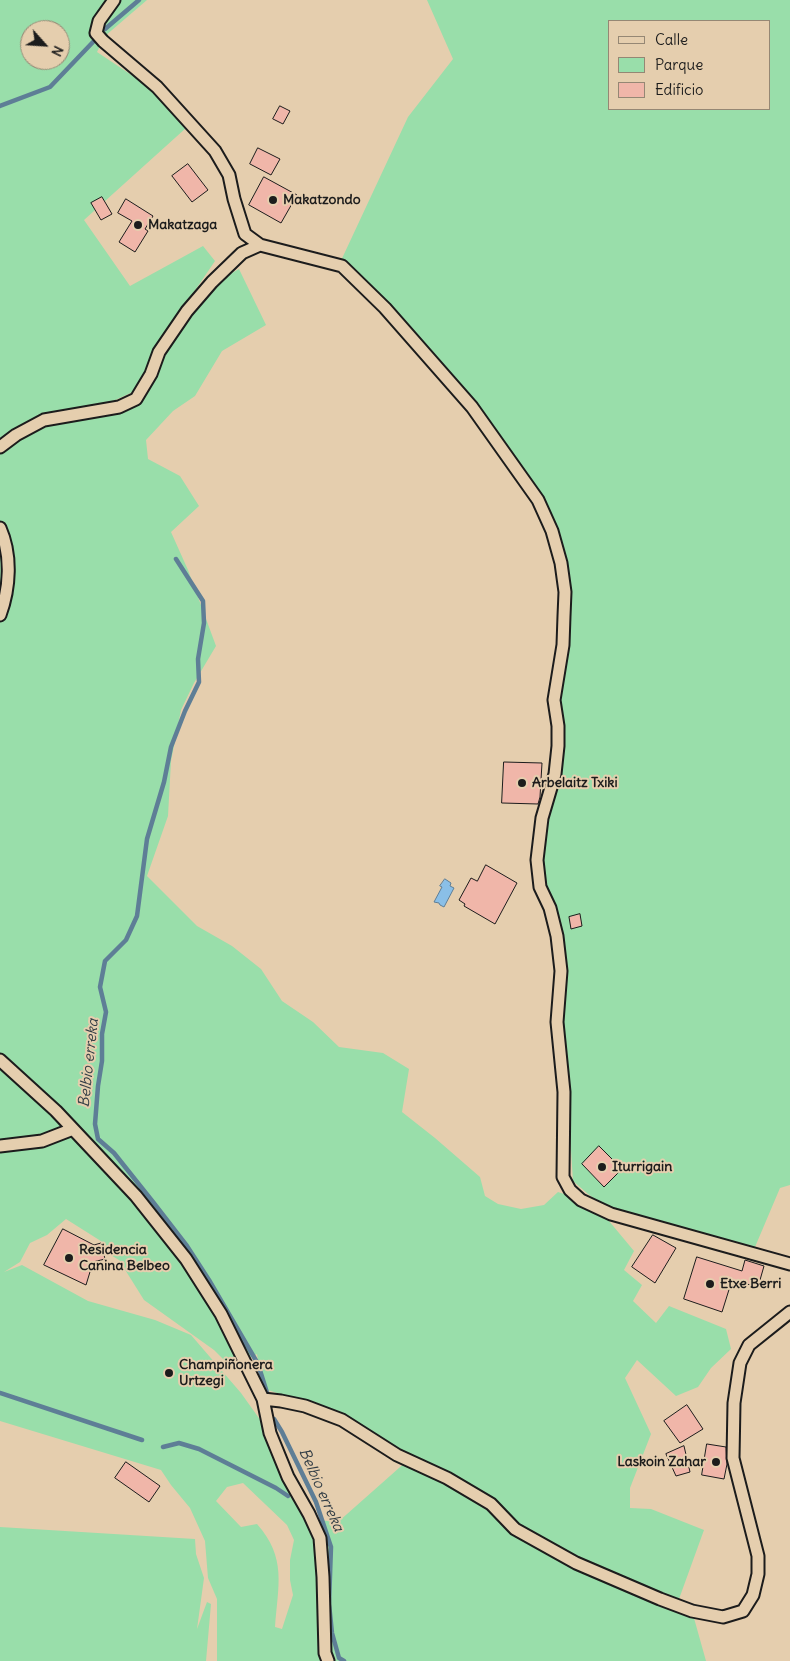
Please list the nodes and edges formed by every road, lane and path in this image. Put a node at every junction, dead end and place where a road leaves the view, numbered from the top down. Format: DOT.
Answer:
graph roads {
  1 [pos="114,0"];
  2 [pos="260,245"];
  3 [pos="0,447"];
  4 [pos="0,528"];
  5 [pos="0,615"];
  6 [pos="0,1060"];
  7 [pos="73,1129"];
  8 [pos="0,1146"];
  9 [pos="790,1264"];
  10 [pos="790,1312"];
  11 [pos="262,1399"];
  12 [pos="328,1661"];
  1 -- 2 [label="street"];
  2 -- 3 [label="street"];
  2 -- 9 [label="street"];
  4 -- 5 [label="street"];
  6 -- 7 [label="street"];
  7 -- 8 [label="street"];
  7 -- 11 [label="street"];
  10 -- 11 [label="street"];
  11 -- 12 [label="street"];
}
